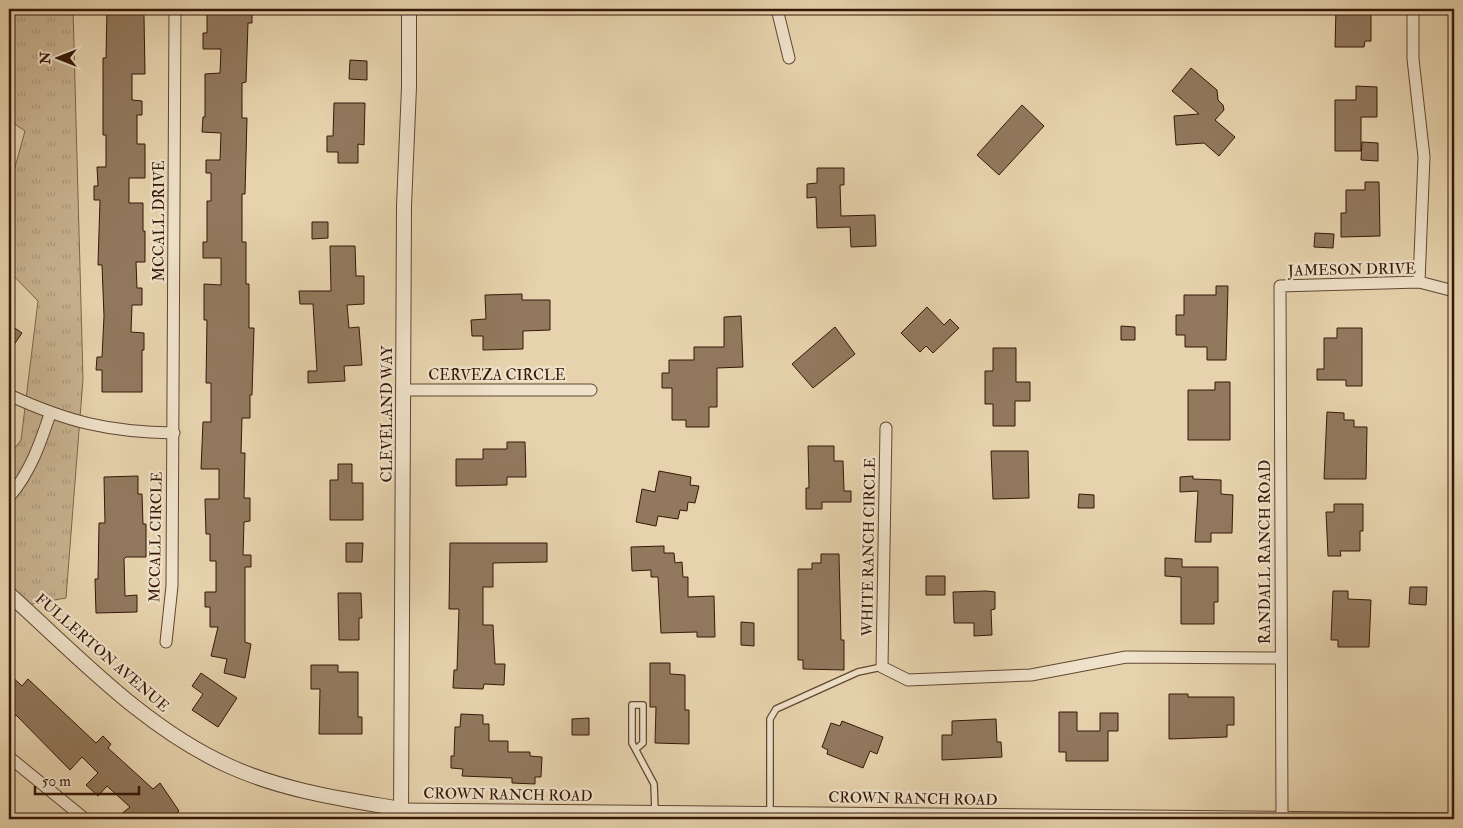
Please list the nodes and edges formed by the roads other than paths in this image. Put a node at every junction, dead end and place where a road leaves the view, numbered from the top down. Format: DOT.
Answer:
graph roads {
  1 [pos="175,9"];
  2 [pos="409,9"];
  3 [pos="778,9"];
  4 [pos="1413,9"];
  5 [pos="789,58"];
  6 [pos="1419,282"];
  7 [pos="1280,286"];
  8 [pos="1454,291"];
  9 [pos="403,390"];
  10 [pos="591,390"];
  11 [pos="9,395"];
  12 [pos="50,414"];
  13 [pos="886,428"];
  14 [pos="174,433"];
  15 [pos="9,497"];
  16 [pos="9,594"];
  17 [pos="166,642"];
  18 [pos="1280,658"];
  19 [pos="882,667"];
  20 [pos="636,750"];
  21 [pos="9,757"];
  22 [pos="655,812"];
  23 [pos="770,813"];
  24 [pos="401,814"];
  25 [pos="1282,817"];
  26 [pos="85,819"];
  27 [pos="1454,819"];
  1 -- 14 [label="street, MCCALL DRIVE"];
  2 -- 9 [label="street, CLEVELAND WAY"];
  3 -- 5 [label="street"];
  4 -- 6 [label="street"];
  6 -- 7 [label="street, JAMESON DRIVE"];
  6 -- 8 [label="street, JAMESON DRIVE"];
  7 -- 18 [label="street, RANDALL RANCH ROAD"];
  9 -- 10 [label="street, CERVEZA CIRCLE"];
  9 -- 24 [label="street, CLEVELAND WAY"];
  11 -- 12 [label="street"];
  12 -- 14 [label="street"];
  12 -- 15 [label="street"];
  13 -- 19 [label="street, WHITE RANCH CIRCLE"];
  14 -- 17 [label="street, MCCALL CIRCLE"];
  16 -- 24 [label="street, FULLERTON AVENUE"];
  18 -- 19 [label="street"];
  18 -- 25 [label="street, RANDALL RANCH ROAD"];
  19 -- 23 [label="lane"];
  20 -- 20 [label="lane"];
  20 -- 22 [label="lane"];
  21 -- 26 [label="street"];
  22 -- 23 [label="street, CROWN RANCH ROAD"];
  22 -- 24 [label="street, CROWN RANCH ROAD"];
  23 -- 25 [label="street, CROWN RANCH ROAD"];
  25 -- 27 [label="street, CROWN RANCH ROAD"];
}
